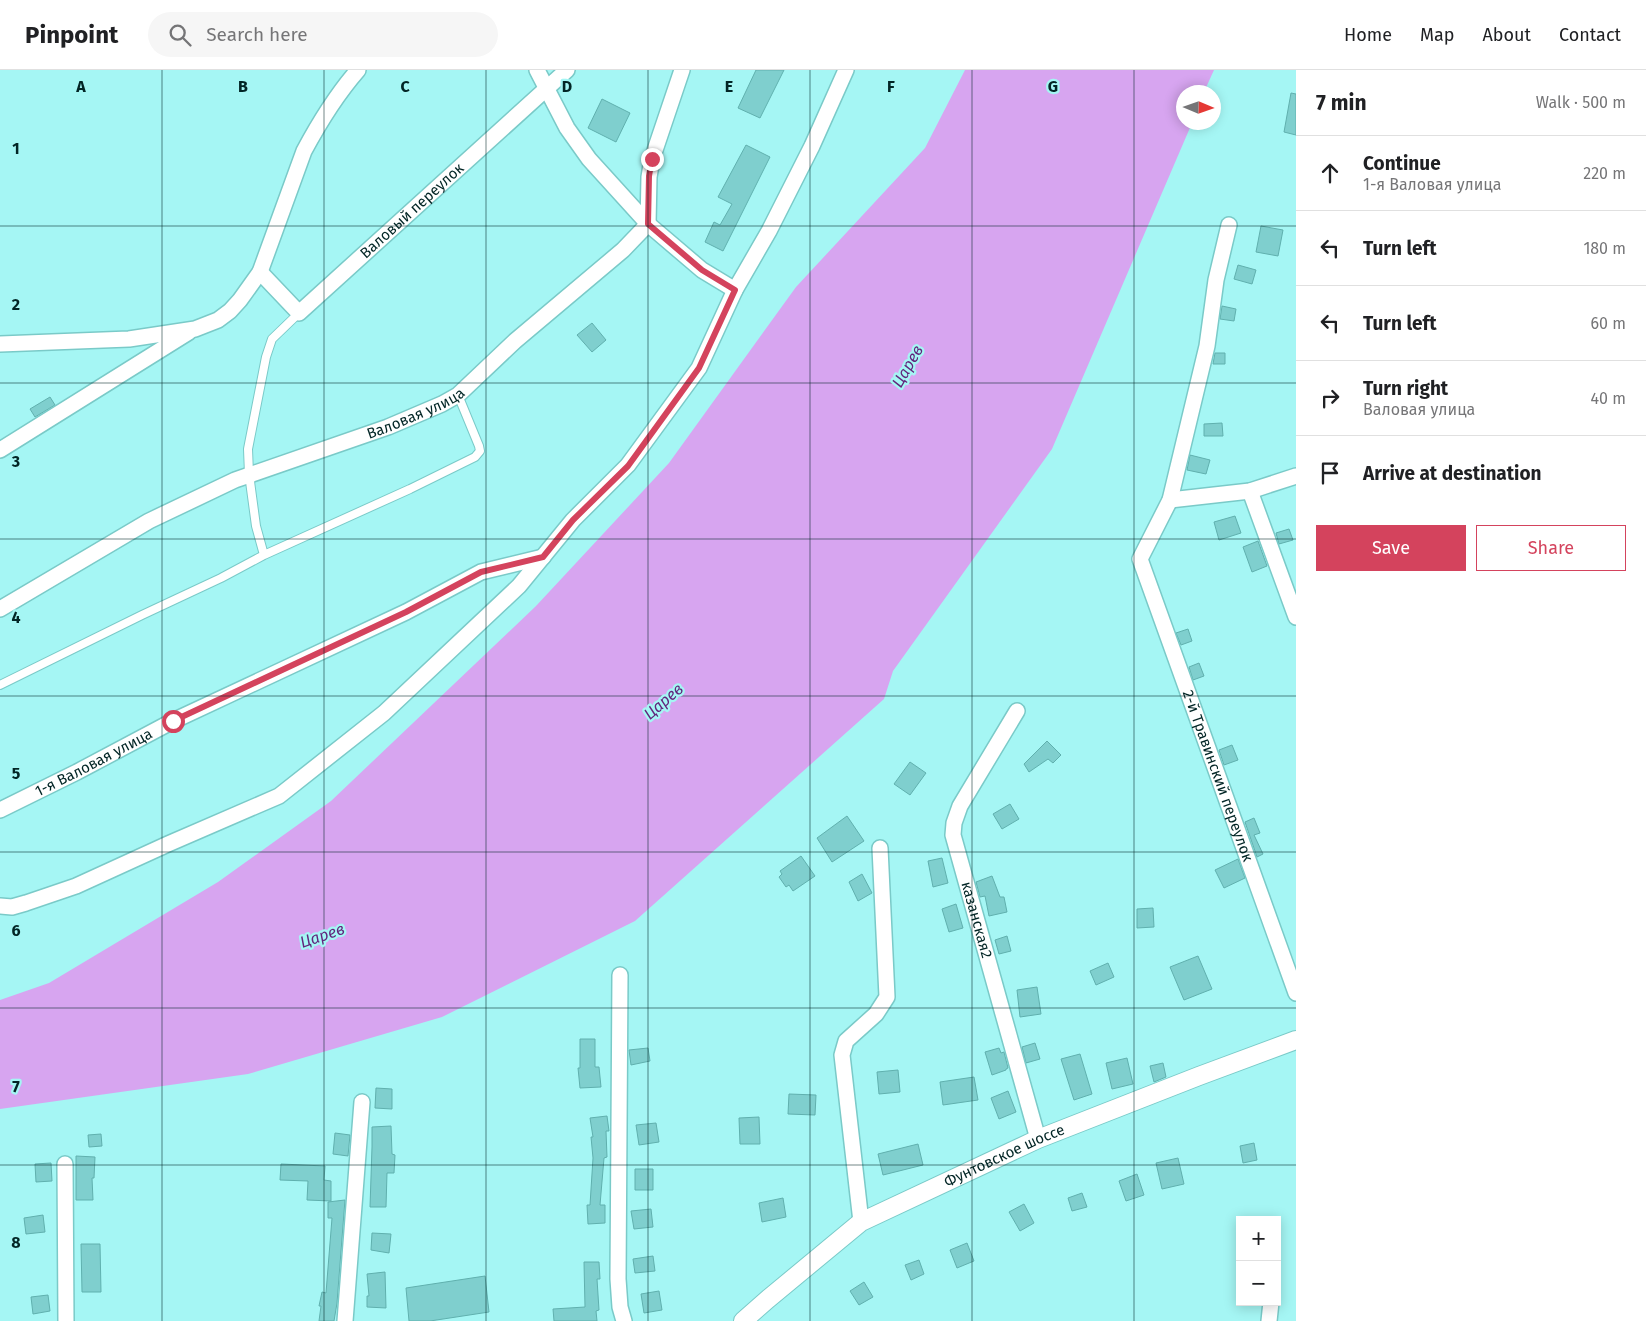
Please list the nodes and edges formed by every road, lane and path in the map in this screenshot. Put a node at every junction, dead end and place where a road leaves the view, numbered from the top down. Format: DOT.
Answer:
graph roads {
  1 [pos="358,70"];
  2 [pos="537,70"];
  3 [pos="567,70"];
  4 [pos="682,70"];
  5 [pos="846,70"];
  6 [pos="547,89"];
  7 [pos="648,224"];
  8 [pos="1230,225"];
  9 [pos="260,272"];
  10 [pos="735,290"];
  11 [pos="299,313"];
  12 [pos="195,329"];
  13 [pos="0,344"];
  14 [pos="458,395"];
  15 [pos="0,450"];
  16 [pos="249,474"];
  17 [pos="1296,476"];
  18 [pos="1250,491"];
  19 [pos="1170,500"];
  20 [pos="264,555"];
  21 [pos="543,557"];
  22 [pos="0,609"];
  23 [pos="1296,617"];
  24 [pos="0,685"];
  25 [pos="1017,710"];
  26 [pos="0,810"];
  27 [pos="880,848"];
  28 [pos="0,906"];
  29 [pos="620,975"];
  30 [pos="1296,993"];
  31 [pos="1296,1040"];
  32 [pos="362,1102"];
  33 [pos="1038,1139"];
  34 [pos="65,1164"];
  35 [pos="861,1222"];
  36 [pos="1271,1306"];
  37 [pos="66,1321"];
  38 [pos="346,1321"];
  39 [pos="624,1321"];
  40 [pos="743,1321"];
  41 [pos="1269,1321"];
  1 -- 9 [label="street"];
  2 -- 6 [label="street"];
  3 -- 6 [label="street, Валовый переулок"];
  4 -- 7 [label="street"];
  5 -- 10 [label="street"];
  6 -- 7 [label="street"];
  6 -- 11 [label="street, Валовый переулок"];
  7 -- 10 [label="street"];
  7 -- 14 [label="street, Валовая улица"];
  8 -- 19 [label="street"];
  9 -- 11 [label="street"];
  9 -- 12 [label="street"];
  10 -- 21 [label="street"];
  11 -- 16 [label="lane"];
  12 -- 13 [label="street"];
  12 -- 15 [label="street"];
  14 -- 16 [label="street, Валовая улица"];
  14 -- 20 [label="lane"];
  16 -- 20 [label="lane"];
  16 -- 22 [label="street, Валовая улица"];
  17 -- 18 [label="street"];
  18 -- 19 [label="street"];
  18 -- 23 [label="street"];
  19 -- 30 [label="street, 2-й Травинский переулок"];
  20 -- 24 [label="lane"];
  21 -- 26 [label="street, 1-я Валовая улица"];
  21 -- 28 [label="street"];
  25 -- 33 [label="street, казанская2"];
  27 -- 35 [label="street"];
  29 -- 39 [label="street"];
  31 -- 33 [label="street, Фунтовское шоссе"];
  32 -- 38 [label="street"];
  33 -- 35 [label="street, Фунтовское шоссе"];
  34 -- 37 [label="street"];
  35 -- 40 [label="street, Фунтовское шоссе"];
  36 -- 41 [label="street"];
}
